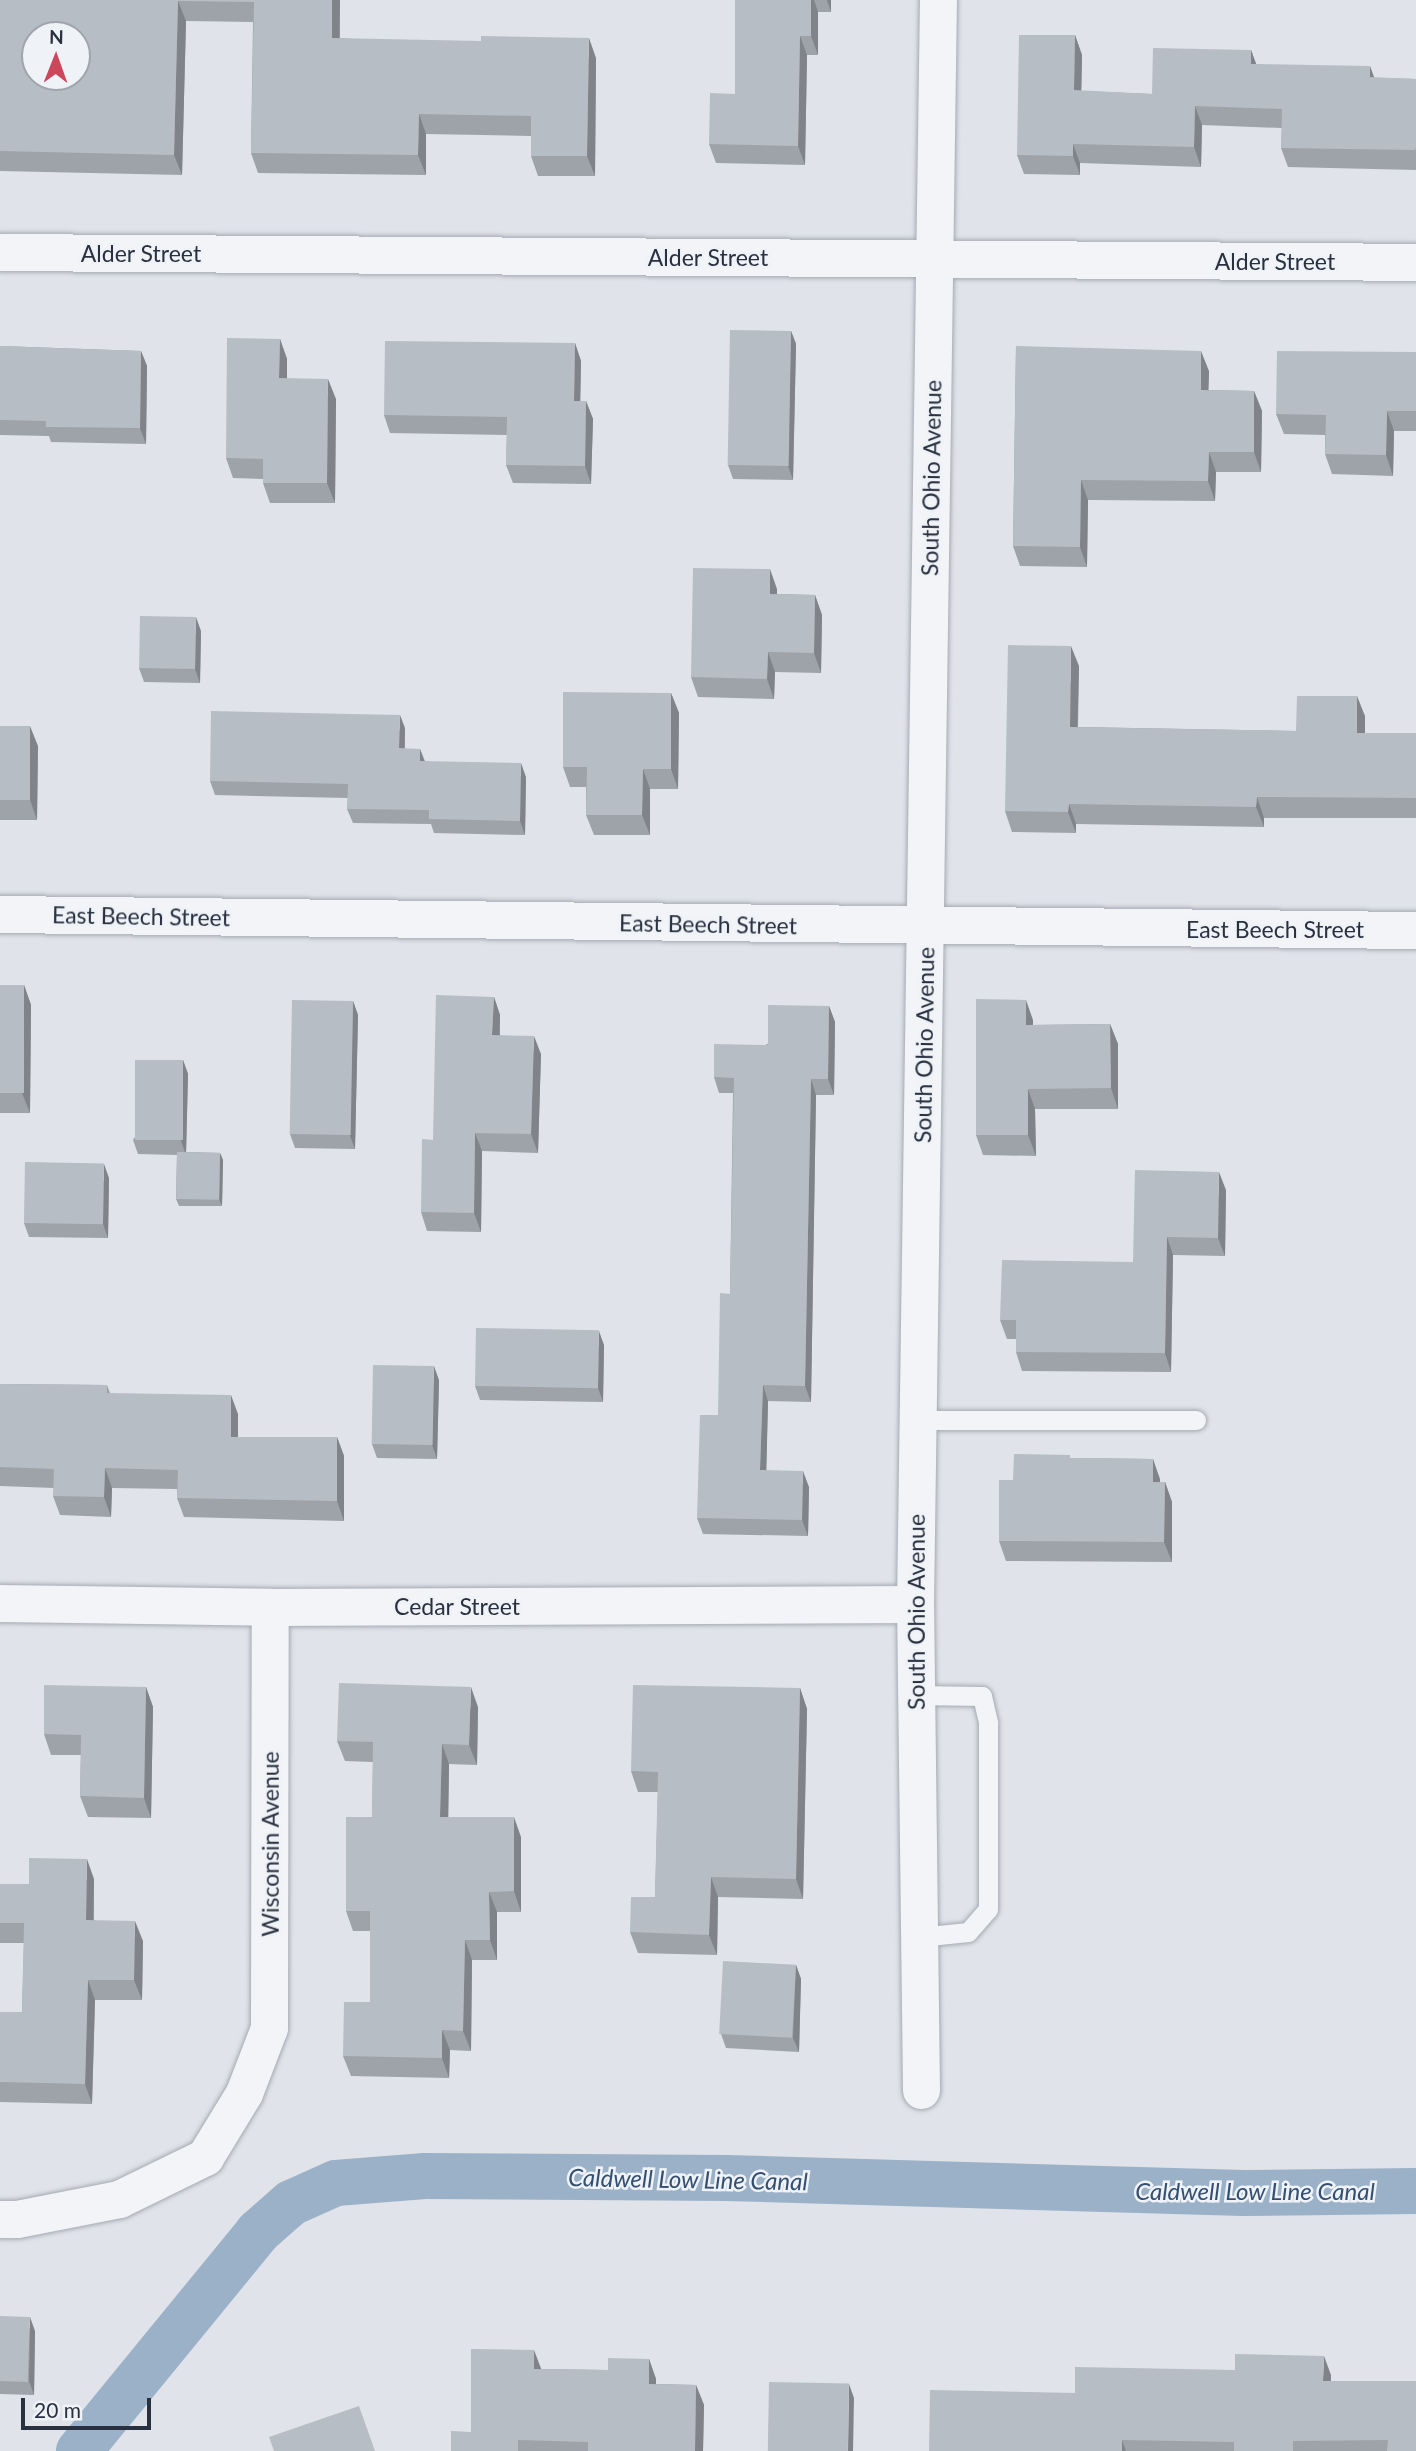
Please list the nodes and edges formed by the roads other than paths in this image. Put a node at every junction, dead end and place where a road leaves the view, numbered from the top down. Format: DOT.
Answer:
graph roads {
  1 [pos="938,0"];
  2 [pos="0,252"];
  3 [pos="934,259"];
  4 [pos="1416,262"];
  5 [pos="0,914"];
  6 [pos="926,927"];
  7 [pos="1416,930"];
  8 [pos="918,1420"];
  9 [pos="1196,1420"];
  10 [pos="0,1603"];
  11 [pos="915,1604"];
  12 [pos="270,1607"];
  13 [pos="916,1695"];
  14 [pos="919,1937"];
  15 [pos="921,2091"];
  16 [pos="0,2219"];
  1 -- 3 [label="street, South Ohio Avenue"];
  2 -- 3 [label="street, Alder Street"];
  3 -- 4 [label="street, Alder Street"];
  3 -- 6 [label="street, South Ohio Avenue"];
  5 -- 6 [label="street, East Beech Street"];
  6 -- 7 [label="street, East Beech Street"];
  6 -- 8 [label="street, South Ohio Avenue"];
  8 -- 9 [label="lane"];
  8 -- 11 [label="street, South Ohio Avenue"];
  10 -- 12 [label="street, Cedar Street"];
  11 -- 12 [label="street, Cedar Street"];
  11 -- 13 [label="street, South Ohio Avenue"];
  12 -- 16 [label="street, Wisconsin Avenue"];
  13 -- 14 [label="street, South Ohio Avenue"];
  13 -- 14 [label="lane"];
  14 -- 15 [label="street, South Ohio Avenue"];
}
